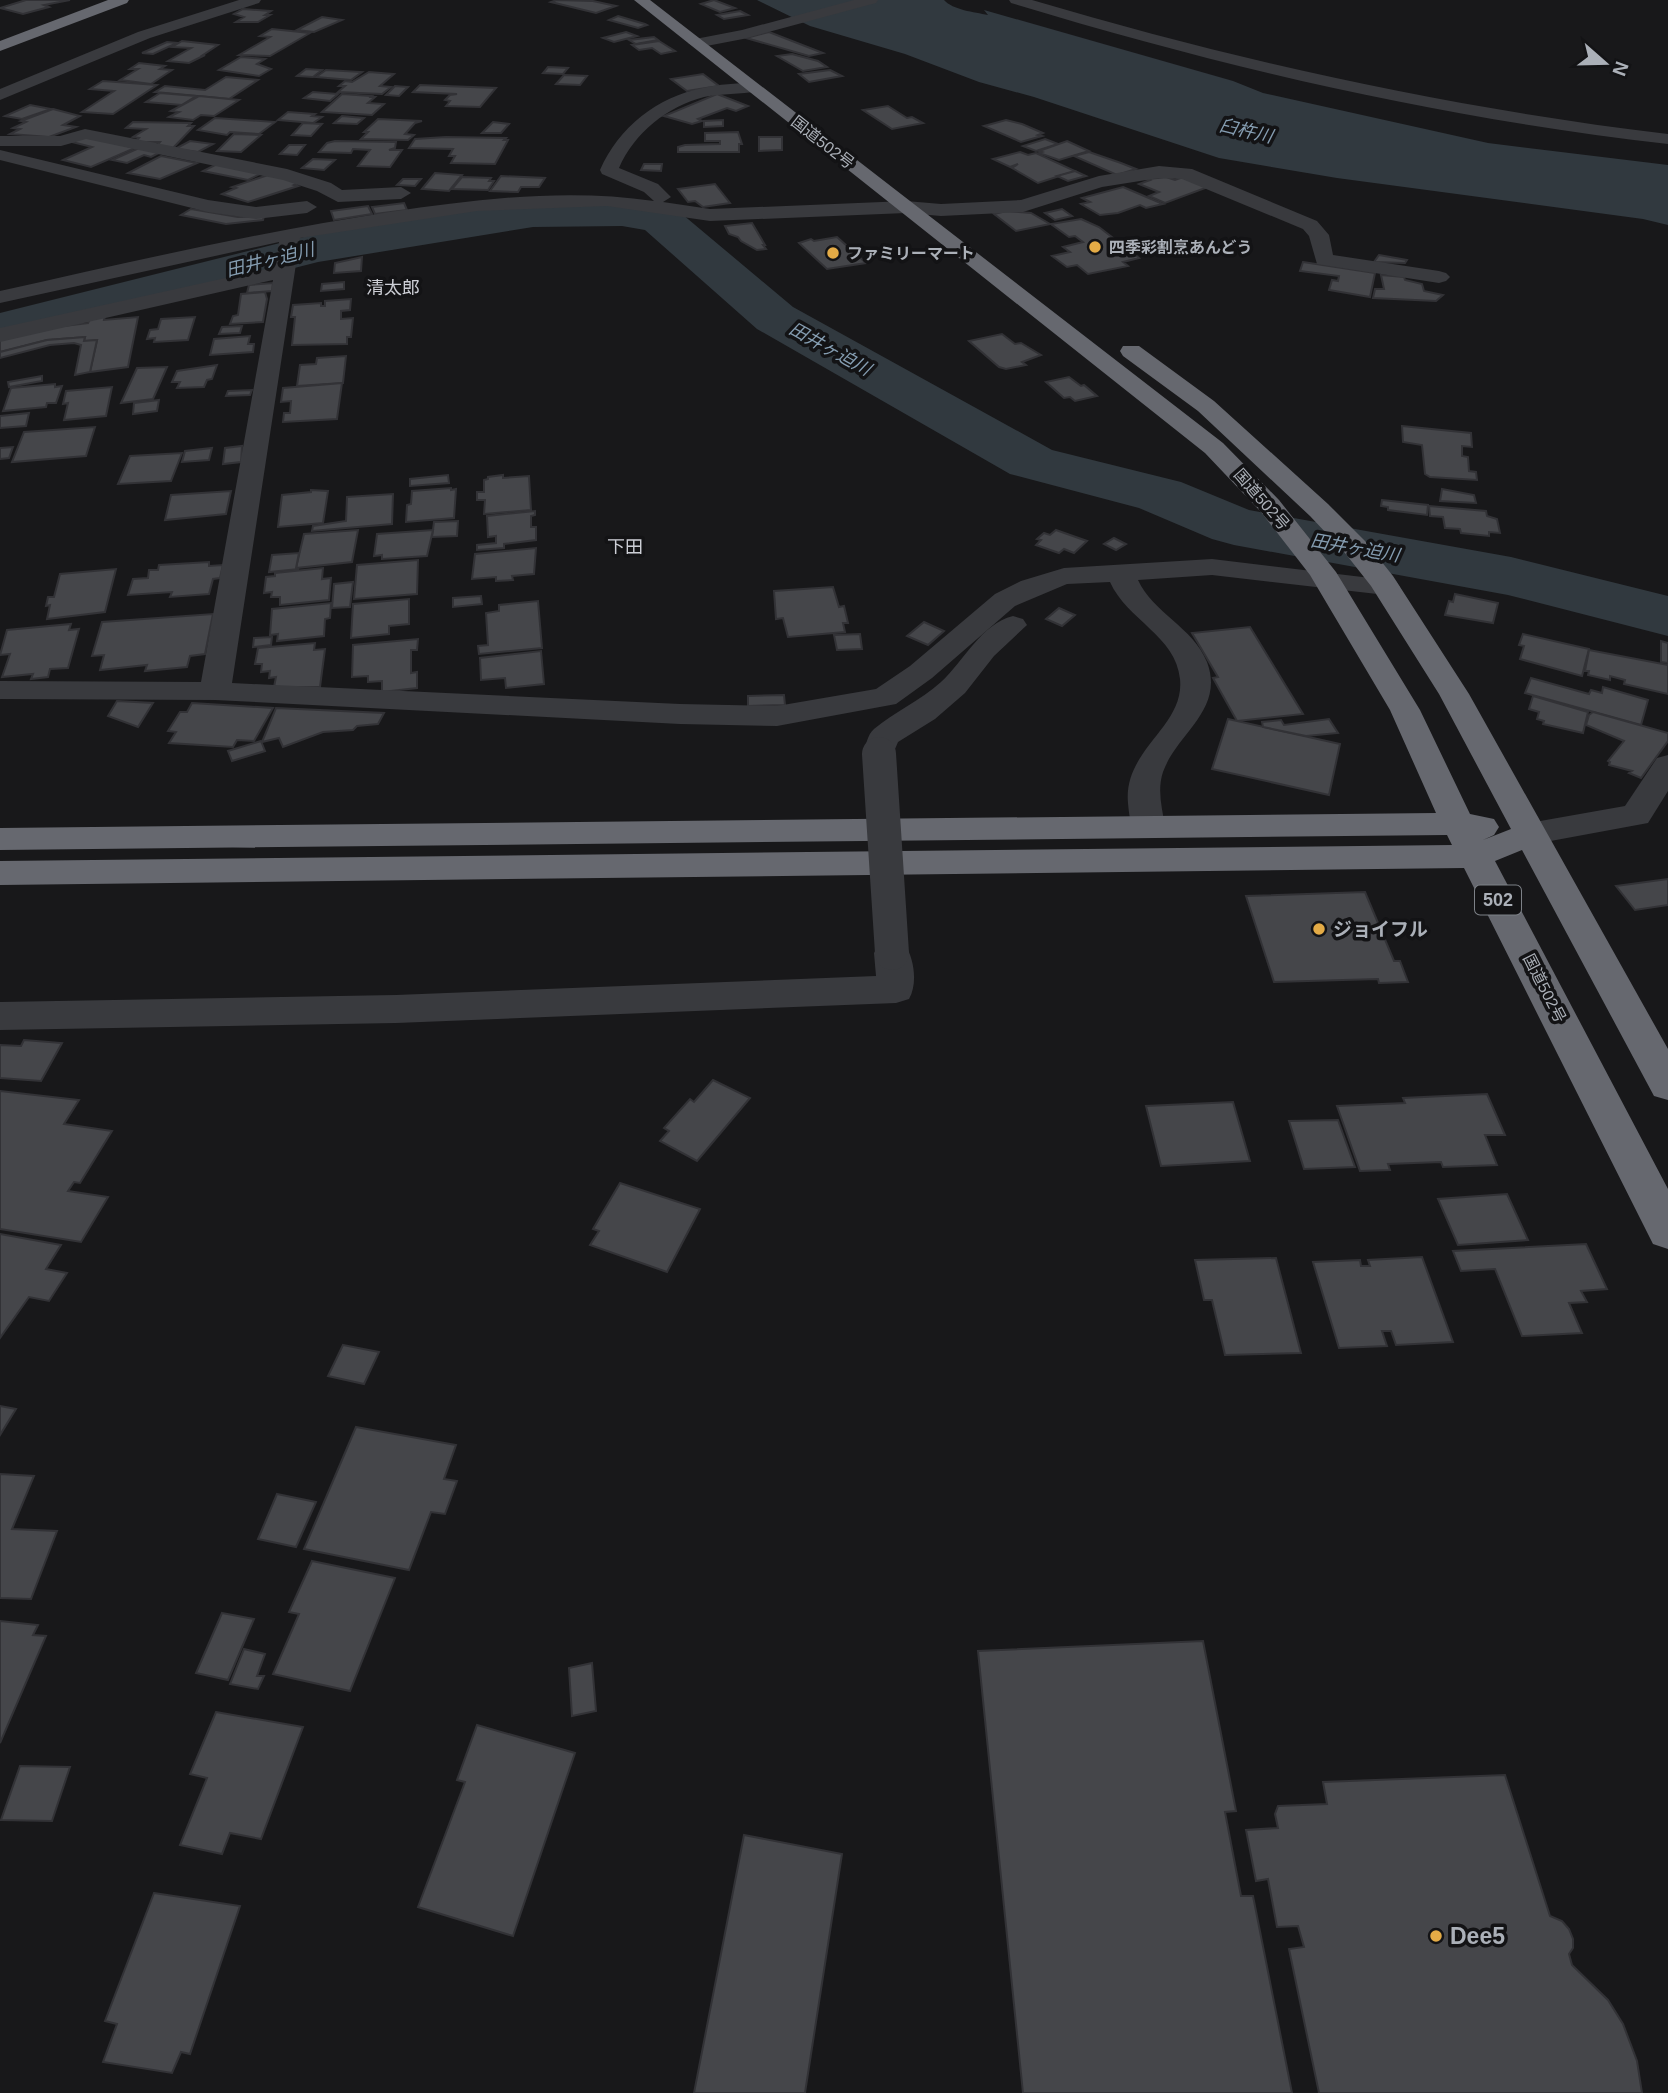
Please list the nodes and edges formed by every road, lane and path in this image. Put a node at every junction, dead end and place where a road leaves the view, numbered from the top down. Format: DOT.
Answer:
graph roads {
  1 [pos="122,0"];
  2 [pos="254,0"];
  3 [pos="641,0"];
  4 [pos="666,0"];
  5 [pos="871,0"];
  6 [pos="1016,0"];
  7 [pos="721,39"];
  8 [pos="696,43"];
  9 [pos="0,46"];
  10 [pos="752,87"];
  11 [pos="0,95"];
  12 [pos="1668,139"];
  13 [pos="0,141"];
  14 [pos="0,155"];
  15 [pos="445,197"];
  16 [pos="477,205"];
  17 [pos="906,207"];
  18 [pos="676,209"];
  19 [pos="941,210"];
  20 [pos="974,235"];
  21 [pos="287,252"];
  22 [pos="1438,277"];
  23 [pos="0,297"];
  24 [pos="0,335"];
  25 [pos="1118,341"];
  26 [pos="1121,574"];
  27 [pos="1324,575"];
  28 [pos="1384,584"];
  29 [pos="0,690"];
  30 [pos="215,691"];
  31 [pos="1668,765"];
  32 [pos="1458,824"];
  33 [pos="1148,826"];
  34 [pos="1529,834"];
  35 [pos="0,839"];
  36 [pos="1475,856"];
  37 [pos="0,873"];
  38 [pos="0,1016"];
  39 [pos="1668,1085"];
  40 [pos="1668,1231"];
  1 -- 9 [label="highway"];
  2 -- 11 [label="street"];
  3 -- 8 [label="highway, 国道502号 / 502"];
  4 -- 7 [label="highway, 国道502号"];
  5 -- 7 [label="street"];
  6 -- 12 [label="street"];
  7 -- 8 [label="street"];
  7 -- 19 [label="highway, 国道502号"];
  8 -- 10 [label="highway, 国道502号 / 502"];
  10 -- 17 [label="highway, 国道502号 / 502"];
  10 -- 18 [label="street"];
  13 -- 15 [label="street"];
  14 -- 15 [label="street"];
  15 -- 16 [label="street"];
  16 -- 18 [label="street"];
  16 -- 21 [label="street"];
  17 -- 18 [label="street"];
  17 -- 19 [label="street"];
  17 -- 27 [label="highway, 国道502号 / 502"];
  19 -- 20 [label="highway, 国道502号"];
  19 -- 22 [label="street"];
  21 -- 23 [label="street"];
  21 -- 24 [label="street"];
  21 -- 30 [label="street"];
  25 -- 28 [label="highway, 国道502号"];
  26 -- 27 [label="street"];
  26 -- 30 [label="street"];
  26 -- 33 [label="street"];
  26 -- 38 [label="street, bridge"];
  27 -- 28 [label="street"];
  27 -- 32 [label="highway, 国道502号 / 502"];
  28 -- 34 [label="highway, 国道502号"];
  29 -- 30 [label="street"];
  31 -- 34 [label="street"];
  32 -- 33 [label="highway"];
  32 -- 34 [label="highway"];
  32 -- 36 [label="highway, 国道502号 / 502"];
  33 -- 35 [label="highway"];
  34 -- 36 [label="highway"];
  34 -- 39 [label="highway, 国道502号"];
  36 -- 37 [label="highway"];
  36 -- 40 [label="highway, 国道502号 / 502"];
}
